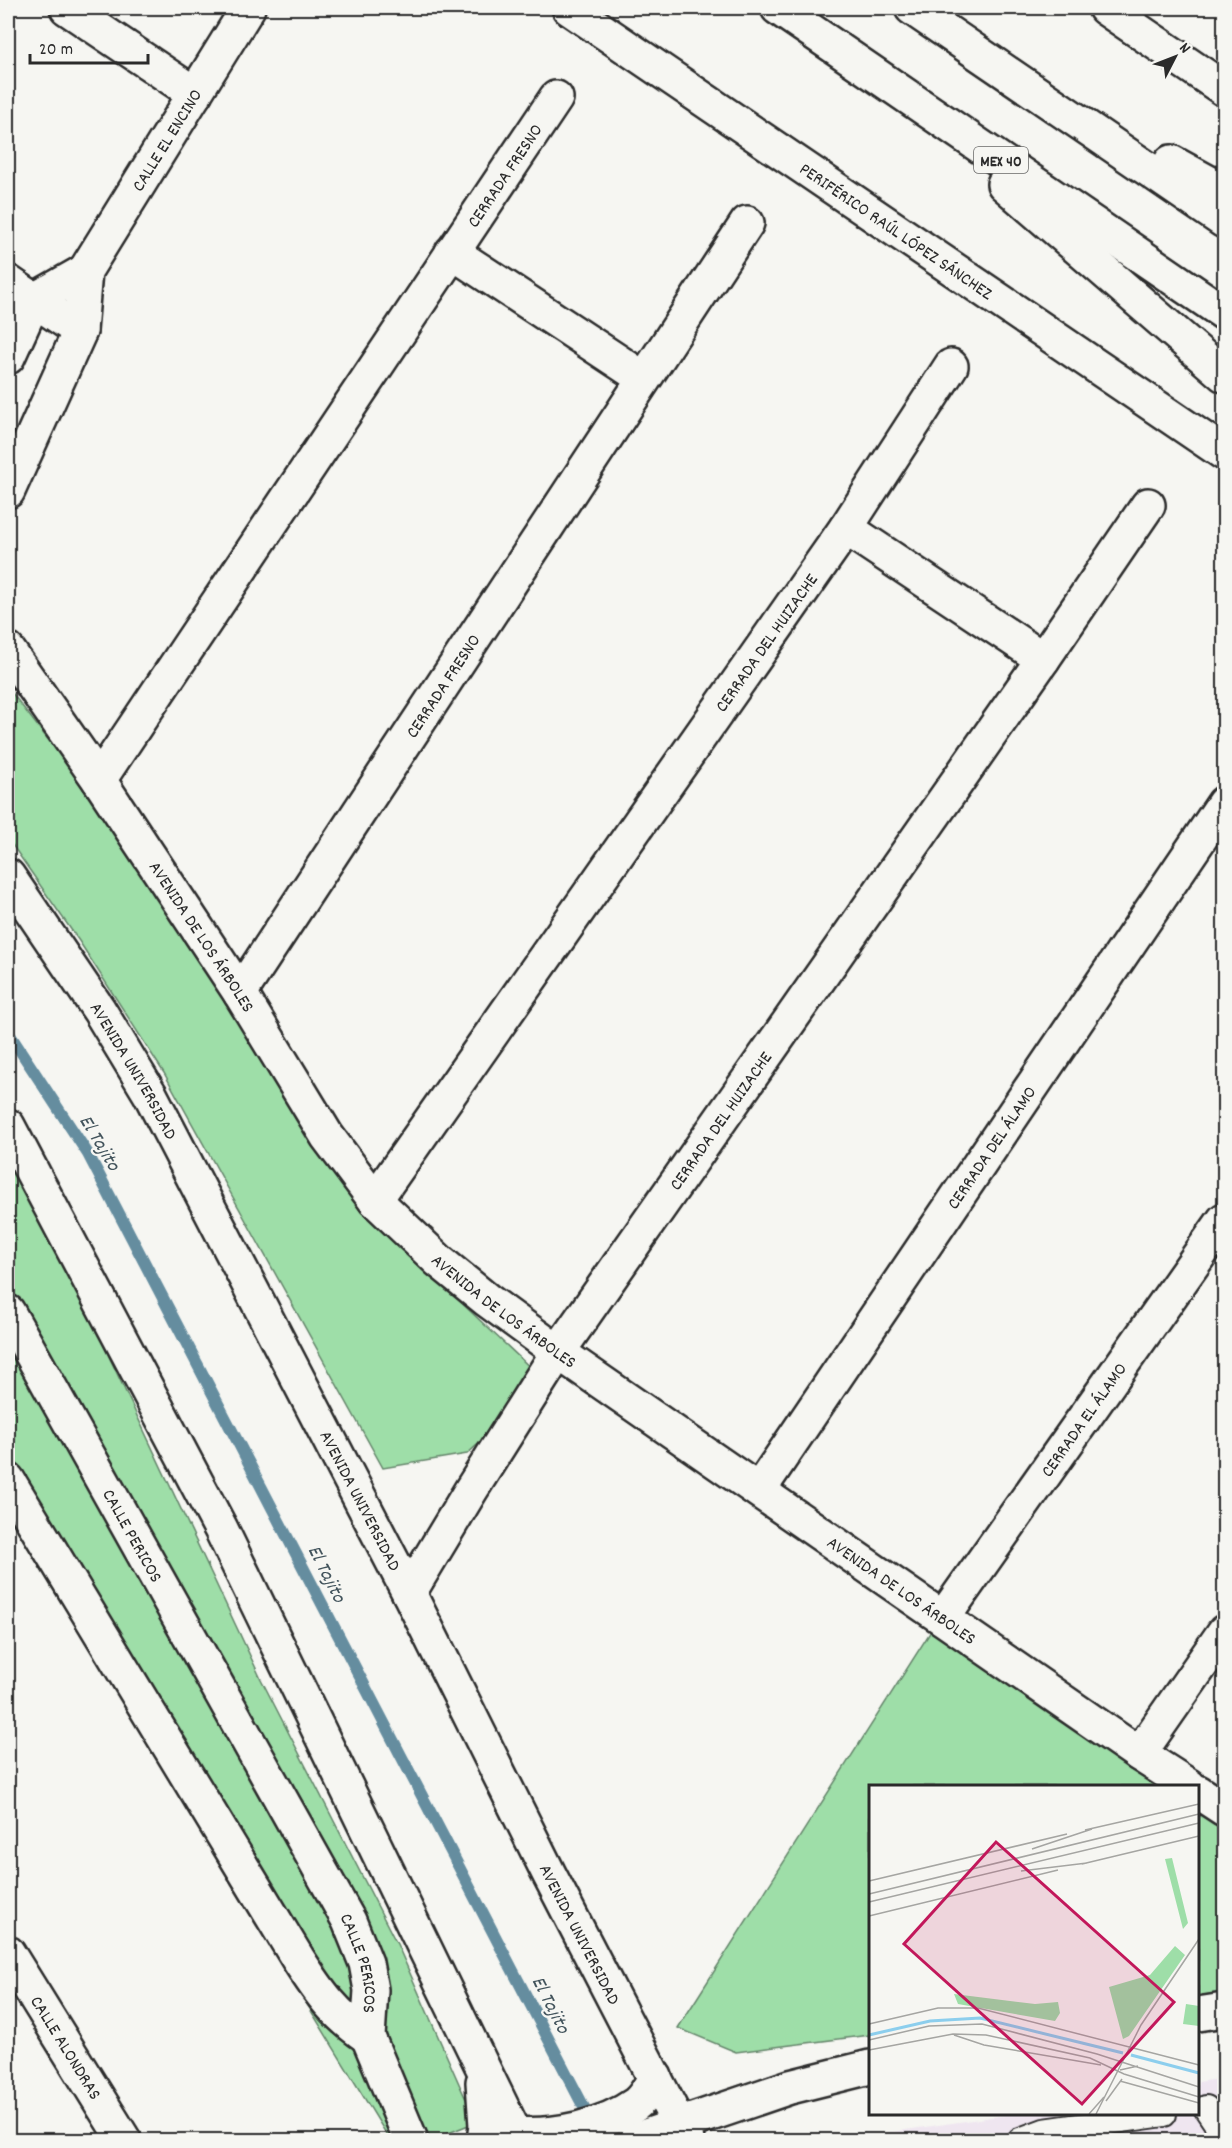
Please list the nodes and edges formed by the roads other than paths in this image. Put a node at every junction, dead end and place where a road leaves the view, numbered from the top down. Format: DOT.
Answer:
graph roads {
  1 [pos="67,8"];
  2 [pos="248,8"];
  3 [pos="569,8"];
  4 [pos="778,8"];
  5 [pos="912,8"];
  6 [pos="1105,8"];
  7 [pos="1021,81"];
  8 [pos="888,82"];
  9 [pos="1224,89"];
  10 [pos="195,94"];
  11 [pos="556,98"];
  12 [pos="1224,191"];
  13 [pos="1224,221"];
  14 [pos="747,223"];
  15 [pos="452,252"];
  16 [pos="85,271"];
  17 [pos="8,282"];
  18 [pos="34,300"];
  19 [pos="1224,313"];
  20 [pos="80,331"];
  21 [pos="8,357"];
  22 [pos="951,366"];
  23 [pos="1224,375"];
  24 [pos="643,378"];
  25 [pos="1224,453"];
  26 [pos="8,491"];
  27 [pos="1148,505"];
  28 [pos="846,528"];
  29 [pos="8,650"];
  30 [pos="1043,659"];
  31 [pos="99,780"];
  32 [pos="1224,803"];
  33 [pos="8,876"];
  34 [pos="240,993"];
  35 [pos="8,1126"];
  36 [pos="375,1200"];
  37 [pos="1224,1220"];
  38 [pos="8,1312"];
  39 [pos="558,1352"];
  40 [pos="8,1480"];
  41 [pos="759,1490"];
  42 [pos="409,1593"];
  43 [pos="943,1618"];
  44 [pos="1224,1632"];
  45 [pos="1139,1754"];
  46 [pos="1187,1785"];
  47 [pos="1199,1793"];
  48 [pos="1224,1809"];
  49 [pos="8,1953"];
  50 [pos="1224,2010"];
  51 [pos="1199,2014"];
  52 [pos="368,2037"];
  53 [pos="869,2067"];
  54 [pos="655,2077"];
  55 [pos="1209,2107"];
  56 [pos="1157,2115"];
  57 [pos="655,2130"];
  58 [pos="1224,2135"];
  59 [pos="506,2138"];
  60 [pos="124,2140"];
  61 [pos="411,2140"];
  62 [pos="1020,2140"];
  1 -- 10 [label="main road"];
  2 -- 10 [label="main road, CALLE EL ENCINO"];
  3 -- 25 [label="main road, PERIFÉRICO RAÚL LÓPEZ SÁNCHEZ"];
  4 -- 8 [label="main road, MEX 40"];
  5 -- 7 [label="main road"];
  6 -- 9 [label="main road"];
  7 -- 12 [label="main road"];
  7 -- 13 [label="main road"];
  8 -- 19 [label="main road, MEX 40"];
  8 -- 23 [label="main road"];
  10 -- 16 [label="main road, CALLE EL ENCINO"];
  11 -- 15 [label="main road, CERRADA FRESNO"];
  14 -- 24 [label="main road, CERRADA FRESNO"];
  15 -- 24 [label="main road"];
  15 -- 31 [label="main road, CERRADA FRESNO"];
  16 -- 18 [label="main road, CALLE EL ENCINO"];
  16 -- 20 [label="main road, CALLE EL ENCINO"];
  17 -- 18 [label="main road"];
  18 -- 20 [label="main road"];
  18 -- 21 [label="main road"];
  20 -- 26 [label="main road, CALLE EL ENCINO"];
  22 -- 28 [label="main road, CERRADA DEL HUIZACHE"];
  24 -- 34 [label="main road, CERRADA FRESNO"];
  27 -- 30 [label="main road, CERRADA DEL HUIZACHE"];
  28 -- 30 [label="main road"];
  28 -- 36 [label="main road, CERRADA DEL HUIZACHE"];
  29 -- 31 [label="main road, AVENIDA DE LOS ÁRBOLES"];
  30 -- 39 [label="main road, CERRADA DEL HUIZACHE"];
  31 -- 34 [label="main road, AVENIDA DE LOS ÁRBOLES"];
  32 -- 41 [label="main road, CERRADA DEL ÁLAMO"];
  33 -- 42 [label="main road, AVENIDA UNIVERSIDAD"];
  34 -- 36 [label="main road, AVENIDA DE LOS ÁRBOLES"];
  35 -- 59 [label="main road"];
  36 -- 39 [label="main road, AVENIDA DE LOS ÁRBOLES"];
  37 -- 43 [label="main road, CERRADA EL ÁLAMO"];
  38 -- 52 [label="main road, CALLE PERICOS"];
  39 -- 41 [label="main road, AVENIDA DE LOS ÁRBOLES"];
  39 -- 42 [label="main road, CERRADA DEL HUIZACHE"];
  40 -- 52 [label="main road, CALLE PERICOS"];
  41 -- 43 [label="main road, AVENIDA DE LOS ÁRBOLES"];
  42 -- 54 [label="main road, AVENIDA UNIVERSIDAD"];
  43 -- 45 [label="main road, AVENIDA DE LOS ÁRBOLES"];
  44 -- 45 [label="main road"];
  45 -- 46 [label="main road, AVENIDA DE LOS ÁRBOLES"];
  47 -- 48 [label="main road"];
  49 -- 60 [label="main road, CALLE ALONDRAS"];
  50 -- 51 [label="main road"];
  52 -- 61 [label="main road"];
  53 -- 57 [label="main road"];
  54 -- 57 [label="main road, AVENIDA UNIVERSIDAD"];
  54 -- 57 [label="main road"];
  55 -- 58 [label="lane"];
  56 -- 62 [label="lane"];
  57 -- 59 [label="main road"];
}
